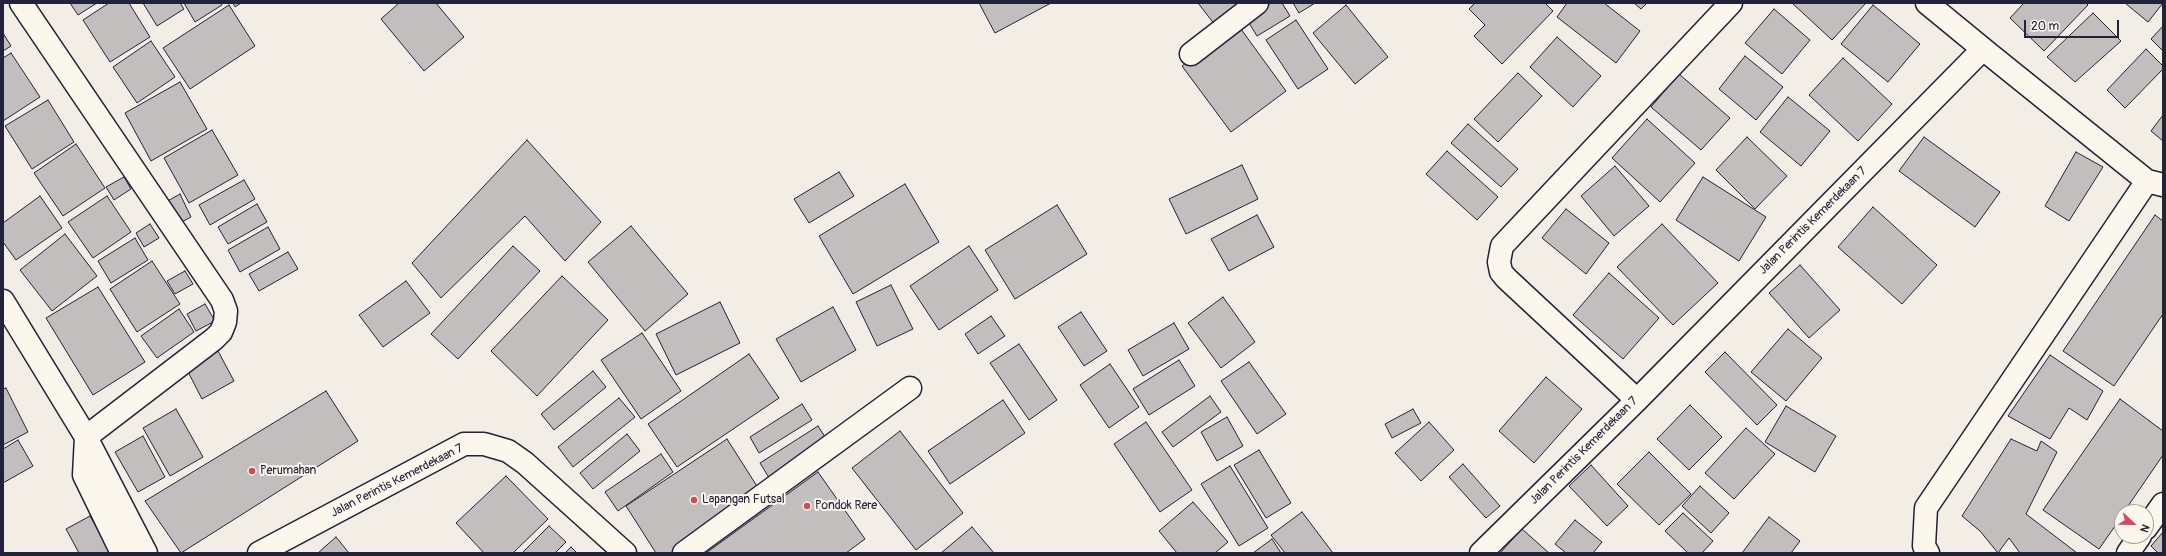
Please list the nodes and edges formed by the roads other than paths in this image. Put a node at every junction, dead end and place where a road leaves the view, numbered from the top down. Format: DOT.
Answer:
graph roads {
  1 [pos="21,3"];
  2 [pos="1257,3"];
  3 [pos="1731,3"];
  4 [pos="1927,3"];
  5 [pos="1983,49"];
  6 [pos="1191,54"];
  7 [pos="2155,183"];
  8 [pos="3,301"];
  9 [pos="910,388"];
  10 [pos="1636,400"];
  11 [pos="86,437"];
  12 [pos="2163,504"];
  13 [pos="2154,517"];
  14 [pos="2134,544"];
  15 [pos="122,553"];
  16 [pos="146,553"];
  17 [pos="259,553"];
  18 [pos="625,553"];
  19 [pos="684,553"];
  20 [pos="1481,553"];
  21 [pos="1928,553"];
  22 [pos="2128,553"];
  1 -- 11 [label="street"];
  2 -- 6 [label="street"];
  3 -- 10 [label="street"];
  4 -- 5 [label="street"];
  5 -- 7 [label="street"];
  5 -- 10 [label="street, Jalan Perintis Kemerdekaan 7"];
  7 -- 21 [label="street"];
  8 -- 11 [label="street"];
  9 -- 19 [label="street"];
  10 -- 20 [label="street, Jalan Perintis Kemerdekaan 7"];
  11 -- 15 [label="street"];
  11 -- 16 [label="street"];
  12 -- 13 [label="street"];
  14 -- 22 [label="street"];
  17 -- 18 [label="street, Jalan Perintis Kemerdekaan 7"];
}
